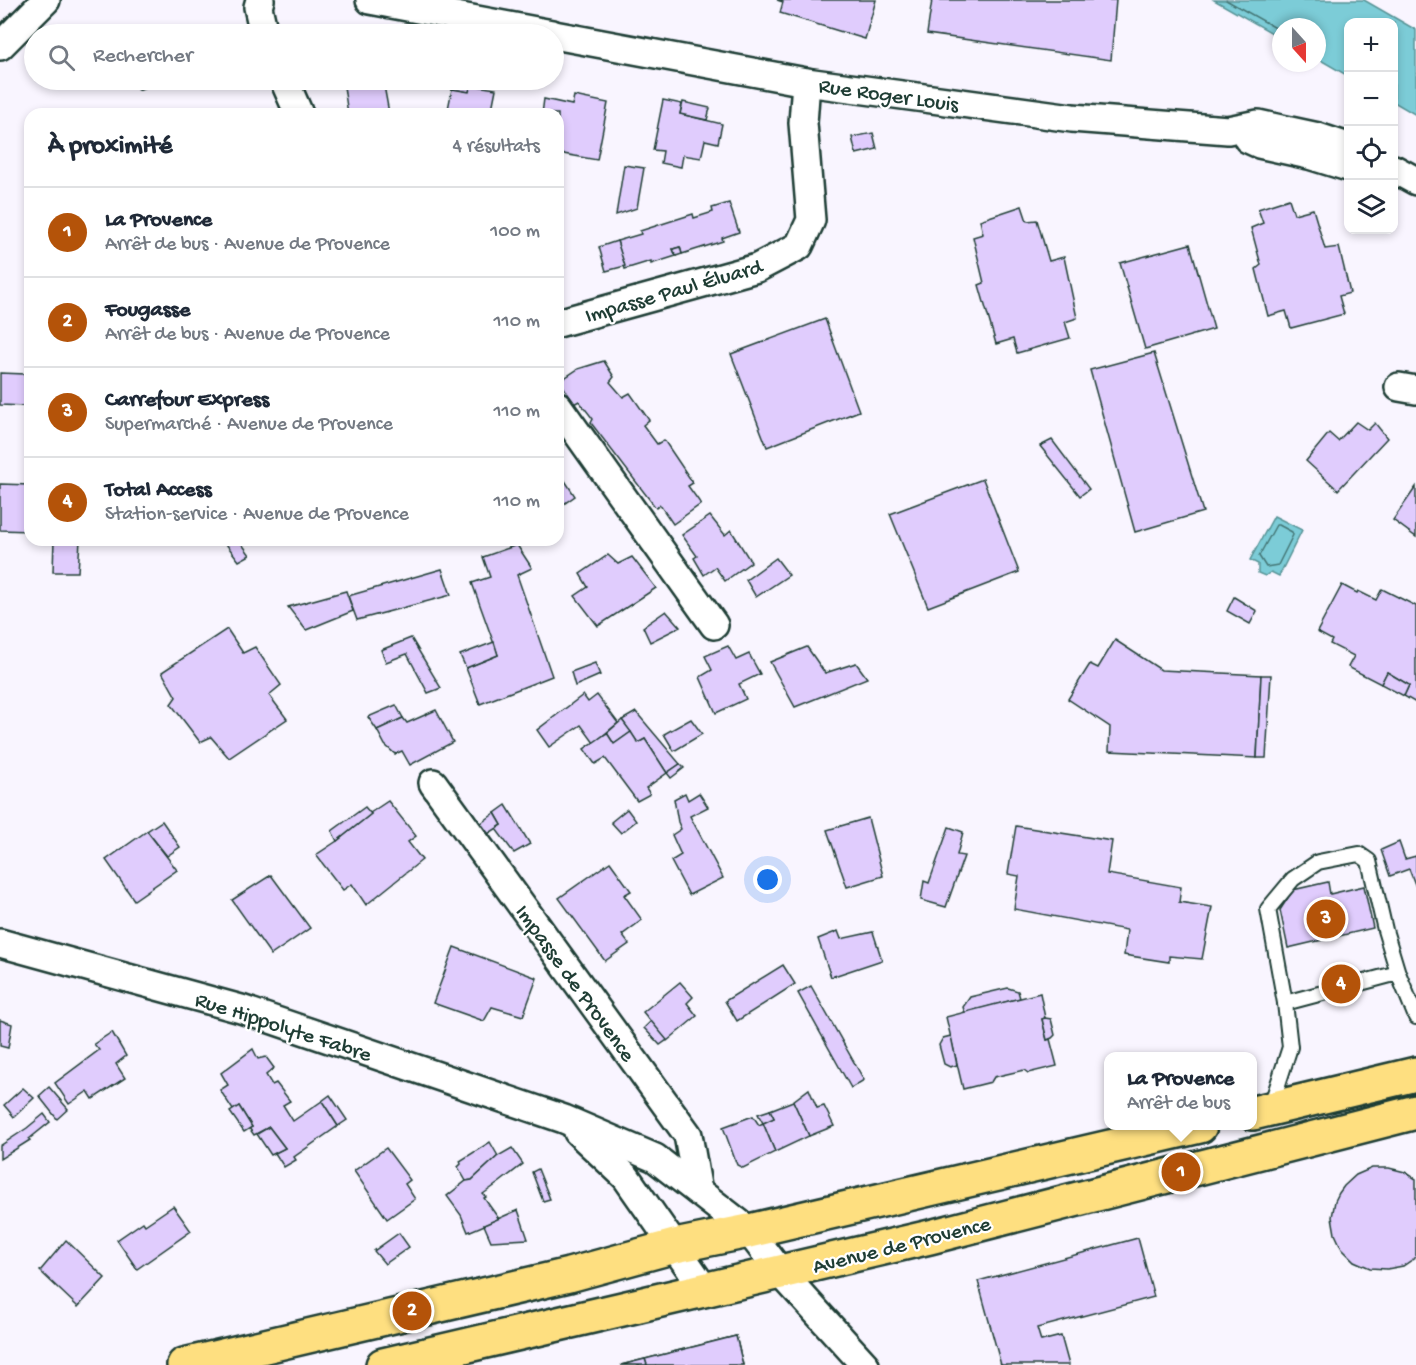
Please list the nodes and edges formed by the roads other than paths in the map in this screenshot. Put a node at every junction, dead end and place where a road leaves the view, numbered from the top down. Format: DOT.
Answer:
graph roads {
  1 [pos="46,0"];
  2 [pos="261,0"];
  3 [pos="370,0"];
  4 [pos="262,24"];
  5 [pos="495,24"];
  6 [pos="564,37"];
  7 [pos="0,46"];
  8 [pos="806,82"];
  9 [pos="288,90"];
  10 [pos="296,108"];
  11 [pos="1228,130"];
  12 [pos="1344,146"];
  13 [pos="1344,166"];
  14 [pos="1398,171"];
  15 [pos="1398,178"];
  16 [pos="1416,181"];
  17 [pos="564,321"];
  18 [pos="564,414"];
  19 [pos="714,625"];
  20 [pos="433,783"];
  21 [pos="0,943"];
  22 [pos="1398,973"];
  23 [pos="1285,1003"];
  24 [pos="1416,1017"];
  25 [pos="1416,1074"];
  26 [pos="1261,1111"];
  27 [pos="1416,1112"];
  28 [pos="564,1119"];
  29 [pos="1179,1130"];
  30 [pos="698,1191"];
  31 [pos="749,1232"];
  32 [pos="675,1246"];
  33 [pos="781,1273"];
  34 [pos="705,1290"];
  35 [pos="184,1365"];
  36 [pos="383,1365"];
  37 [pos="865,1365"];
  1 -- 7 [label="street"];
  2 -- 4 [label="street"];
  3 -- 5 [label="street, Rue Roger Louis"];
  6 -- 8 [label="street, Rue Roger Louis"];
  8 -- 11 [label="street, Rue Roger Louis"];
  8 -- 17 [label="street, Impasse Paul Éluard"];
  9 -- 10 [label="street"];
  11 -- 12 [label="street, Rue Roger Louis"];
  11 -- 13 [label="street, Rue Roger Louis"];
  14 -- 16 [label="street"];
  15 -- 16 [label="street"];
  18 -- 19 [label="street"];
  20 -- 30 [label="street, Impasse de Provence"];
  21 -- 28 [label="street, Rue Hippolyte Fabre"];
  22 -- 23 [label="lane"];
  22 -- 23 [label="lane"];
  22 -- 24 [label="lane"];
  23 -- 26 [label="lane"];
  25 -- 26 [label="main road"];
  27 -- 33 [label="main road, Avenue de Provence"];
  28 -- 30 [label="street, Rue Hippolyte Fabre"];
  28 -- 32 [label="street, Rue Hippolyte Fabre"];
  29 -- 31 [label="main road, Avenue de Provence"];
  30 -- 31 [label="street, Rue Hippolyte Fabre"];
  31 -- 32 [label="main road, Avenue de Provence"];
  31 -- 33 [label="street, Rue Hippolyte Fabre"];
  32 -- 34 [label="street, Rue Hippolyte Fabre"];
  32 -- 35 [label="main road, Avenue de Provence"];
  33 -- 34 [label="main road, Avenue de Provence"];
  33 -- 37 [label="street, Rue Hippolyte Fabre"];
  34 -- 36 [label="main road, Avenue de Provence"];
}
